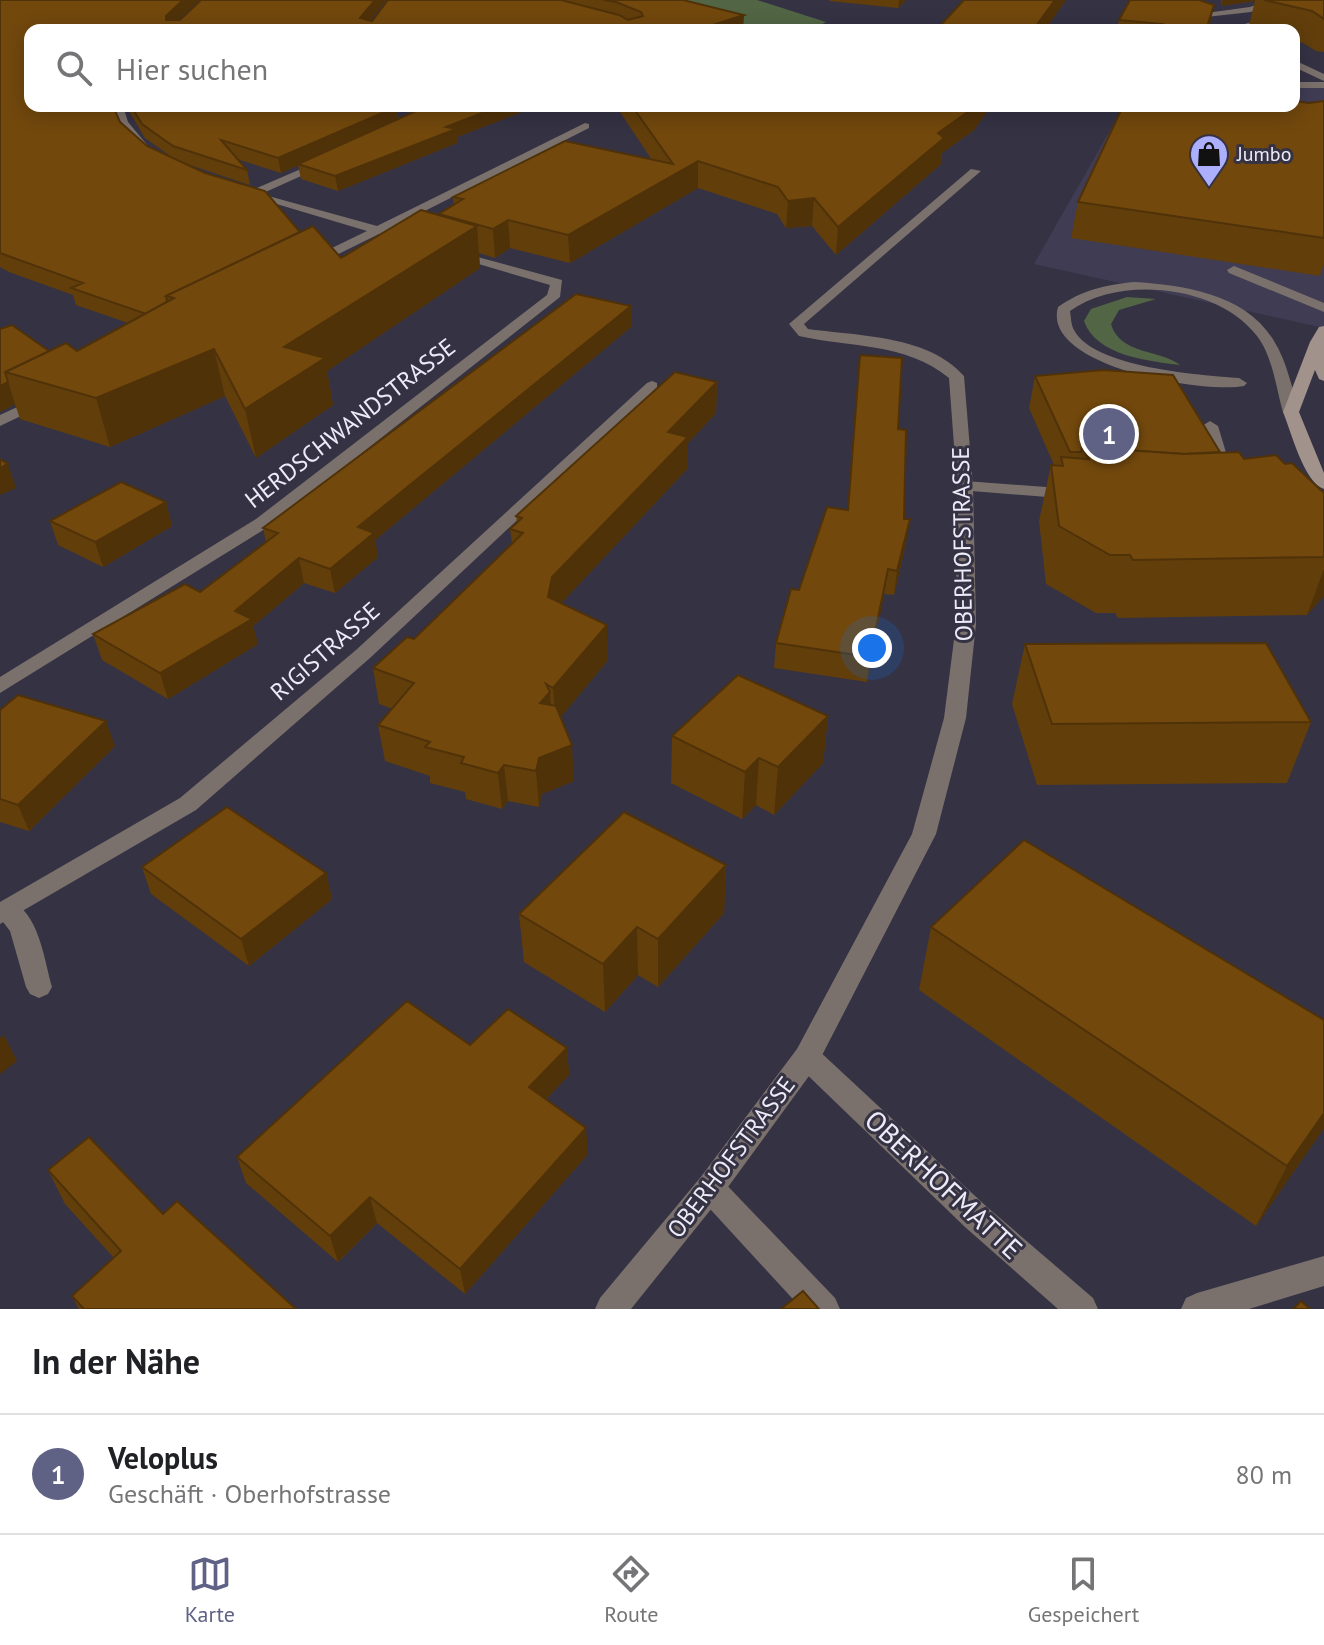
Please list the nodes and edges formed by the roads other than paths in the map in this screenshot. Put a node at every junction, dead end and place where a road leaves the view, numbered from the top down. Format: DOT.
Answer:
graph roads {
  1 [pos="1215,0"];
  2 [pos="1278,0"];
  3 [pos="1251,9"];
  4 [pos="1212,13"];
  5 [pos="1202,24"];
  6 [pos="1251,24"];
  7 [pos="1300,66"];
  8 [pos="1324,78"];
  9 [pos="1300,85"];
  10 [pos="1324,85"];
  11 [pos="121,112"];
  12 [pos="585,126"];
  13 [pos="157,157"];
  14 [pos="332,158"];
  15 [pos="975,171"];
  16 [pos="237,190"];
  17 [pos="251,194"];
  18 [pos="378,230"];
  19 [pos="403,237"];
  20 [pos="390,245"];
  21 [pos="1234,270"];
  22 [pos="294,272"];
  23 [pos="1324,308"];
  24 [pos="1320,336"];
  25 [pos="1324,376"];
  26 [pos="1239,383"];
  27 [pos="652,386"];
  28 [pos="54,394"];
  29 [pos="1291,412"];
  30 [pos="0,421"];
  31 [pos="1210,426"];
  32 [pos="1227,482"];
  33 [pos="1324,484"];
  34 [pos="965,486"];
  35 [pos="1094,495"];
  36 [pos="0,686"];
  37 [pos="4,912"];
  38 [pos="39,987"];
  39 [pos="807,1057"];
  40 [pos="710,1188"];
  41 [pos="1324,1271"];
  42 [pos="611,1309"];
  43 [pos="824,1309"];
  44 [pos="1082,1309"];
  45 [pos="1197,1309"];
  1 -- 4 [label="street"];
  2 -- 3 [label="street"];
  3 -- 4 [label="street"];
  3 -- 6 [label="street"];
  4 -- 5 [label="street"];
  7 -- 8 [label="street"];
  9 -- 10 [label="street"];
  11 -- 13 [label="street"];
  12 -- 18 [label="street"];
  14 -- 17 [label="street"];
  15 -- 34 [label="street, OBERHOFSTRASSE"];
  16 -- 17 [label="street, HERDSCHWANDSTRASSE"];
  17 -- 18 [label="street, HERDSCHWANDSTRASSE"];
  18 -- 19 [label="street, HERDSCHWANDSTRASSE"];
  18 -- 22 [label="street"];
  19 -- 20 [label="street"];
  19 -- 36 [label="street, HERDSCHWANDSTRASSE"];
  21 -- 23 [label="street"];
  24 -- 25 [label="street"];
  24 -- 29 [label="street"];
  26 -- 29 [label="street"];
  27 -- 37 [label="street, RIGISTRASSE"];
  28 -- 30 [label="street"];
  29 -- 33 [label="street"];
  31 -- 32 [label="street"];
  34 -- 35 [label="street"];
  34 -- 39 [label="street, OBERHOFSTRASSE"];
  37 -- 38 [label="street"];
  39 -- 40 [label="street, OBERHOFSTRASSE"];
  39 -- 44 [label="street, OBERHOFMATTE"];
  40 -- 42 [label="street, OBERHOFSTRASSE"];
  40 -- 43 [label="street"];
  41 -- 45 [label="street"];
}
